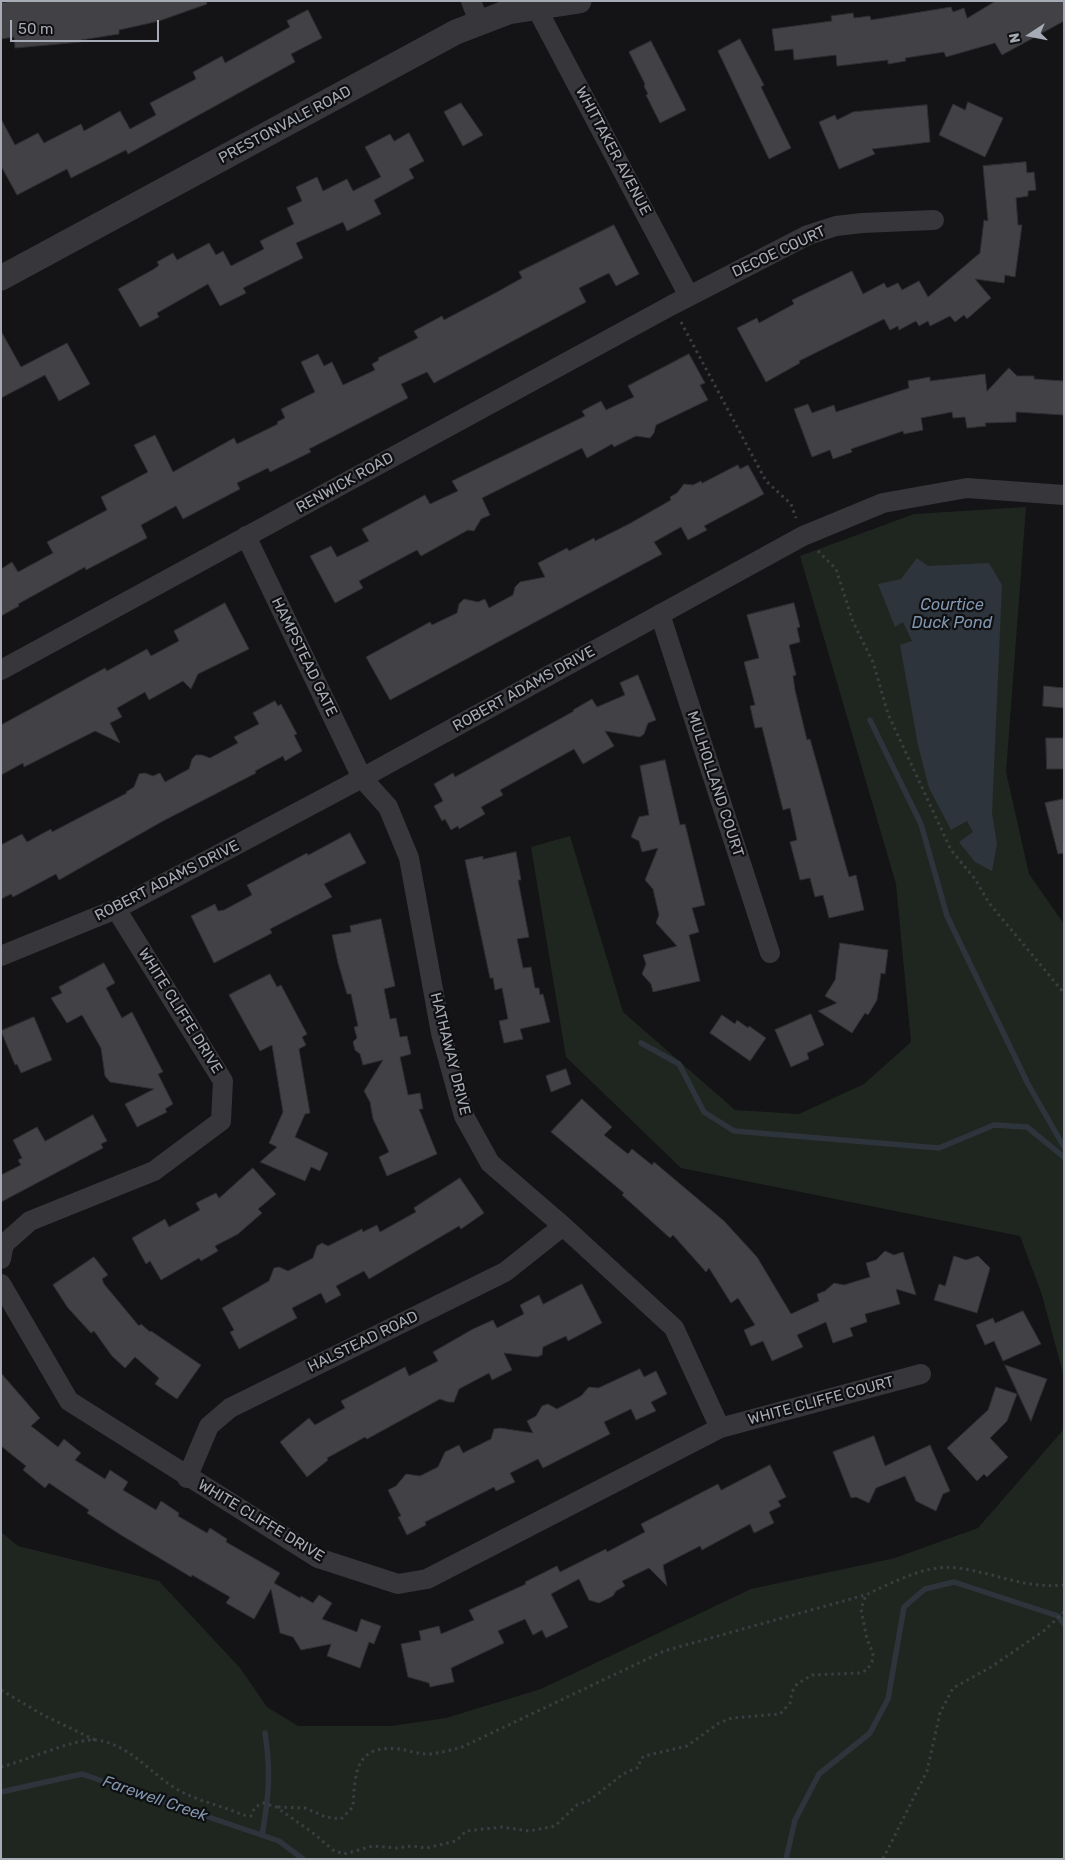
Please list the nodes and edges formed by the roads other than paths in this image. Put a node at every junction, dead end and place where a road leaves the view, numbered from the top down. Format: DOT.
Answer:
graph roads {
  1 [pos="578,1"];
  2 [pos="536,7"];
  3 [pos="475,12"];
  4 [pos="934,220"];
  5 [pos="1,278"];
  6 [pos="689,296"];
  7 [pos="1064,495"];
  8 [pos="246,536"];
  9 [pos="660,614"];
  10 [pos="1,670"];
  11 [pos="362,778"];
  12 [pos="116,909"];
  13 [pos="770,953"];
  14 [pos="1,956"];
  15 [pos="563,1226"];
  16 [pos="1,1259"];
  17 [pos="1,1284"];
  18 [pos="921,1374"];
  19 [pos="720,1428"];
  20 [pos="187,1478"];
  1 -- 2 [label="street, PRESTONVALE ROAD"];
  2 -- 3 [label="street, PRESTONVALE ROAD"];
  2 -- 6 [label="street, WHITTAKER AVENUE"];
  3 -- 5 [label="street, PRESTONVALE ROAD"];
  4 -- 6 [label="street, DECOE COURT"];
  6 -- 8 [label="street, RENWICK ROAD"];
  7 -- 9 [label="street, ROBERT ADAMS DRIVE"];
  8 -- 10 [label="street, RENWICK ROAD"];
  8 -- 11 [label="street, HAMPSTEAD GATE"];
  9 -- 11 [label="street, ROBERT ADAMS DRIVE"];
  9 -- 13 [label="street, MULHOLLAND COURT"];
  11 -- 12 [label="street, ROBERT ADAMS DRIVE"];
  11 -- 15 [label="street, HATHAWAY DRIVE"];
  12 -- 14 [label="street, ROBERT ADAMS DRIVE"];
  12 -- 16 [label="street, WHITE CLIFFE DRIVE"];
  15 -- 19 [label="street, HATHAWAY DRIVE"];
  15 -- 20 [label="street, HALSTEAD ROAD"];
  17 -- 20 [label="street, WHITE CLIFFE DRIVE"];
  18 -- 19 [label="street, WHITE CLIFFE COURT"];
  19 -- 20 [label="street, WHITE CLIFFE DRIVE"];
}
